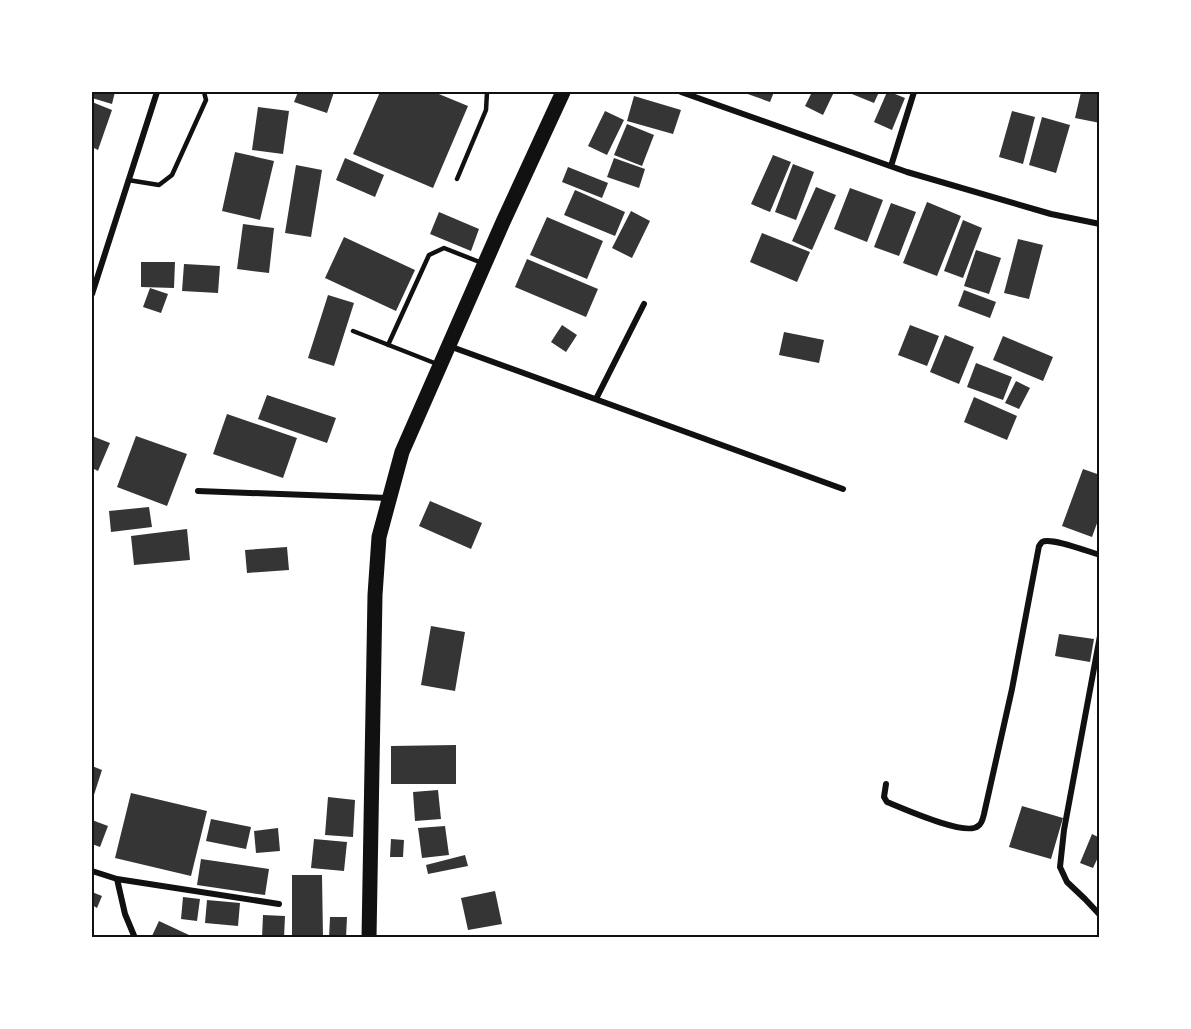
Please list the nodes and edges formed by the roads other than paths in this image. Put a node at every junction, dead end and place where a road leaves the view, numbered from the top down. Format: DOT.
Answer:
graph roads {
  1 [pos="158,92"];
  2 [pos="204,92"];
  3 [pos="488,92"];
  4 [pos="563,92"];
  5 [pos="681,92"];
  6 [pos="914,92"];
  7 [pos="891,166"];
  8 [pos="457,179"];
  9 [pos="128,180"];
  10 [pos="1100,224"];
  11 [pos="484,264"];
  12 [pos="92,294"];
  13 [pos="645,304"];
  14 [pos="353,332"];
  15 [pos="388,345"];
  16 [pos="448,345"];
  17 [pos="440,365"];
  18 [pos="596,399"];
  19 [pos="843,489"];
  20 [pos="198,491"];
  21 [pos="388,498"];
  22 [pos="1100,555"];
  23 [pos="1100,636"];
  24 [pos="886,784"];
  25 [pos="92,871"];
  26 [pos="117,879"];
  27 [pos="279,903"];
  28 [pos="1100,915"];
  29 [pos="135,938"];
  30 [pos="369,938"];
  1 -- 9 [label="street"];
  2 -- 9 [label="lane"];
  3 -- 8 [label="lane"];
  4 -- 11 [label="main road"];
  5 -- 7 [label="street"];
  6 -- 7 [label="street"];
  7 -- 10 [label="street"];
  9 -- 12 [label="street"];
  11 -- 15 [label="lane"];
  11 -- 16 [label="main road"];
  13 -- 18 [label="street"];
  14 -- 15 [label="lane"];
  15 -- 17 [label="lane"];
  16 -- 17 [label="main road"];
  16 -- 18 [label="street"];
  17 -- 21 [label="main road"];
  18 -- 19 [label="street"];
  20 -- 21 [label="street"];
  21 -- 30 [label="main road"];
  22 -- 24 [label="street"];
  23 -- 28 [label="street"];
  25 -- 26 [label="street"];
  26 -- 27 [label="street"];
  26 -- 29 [label="street"];
}
